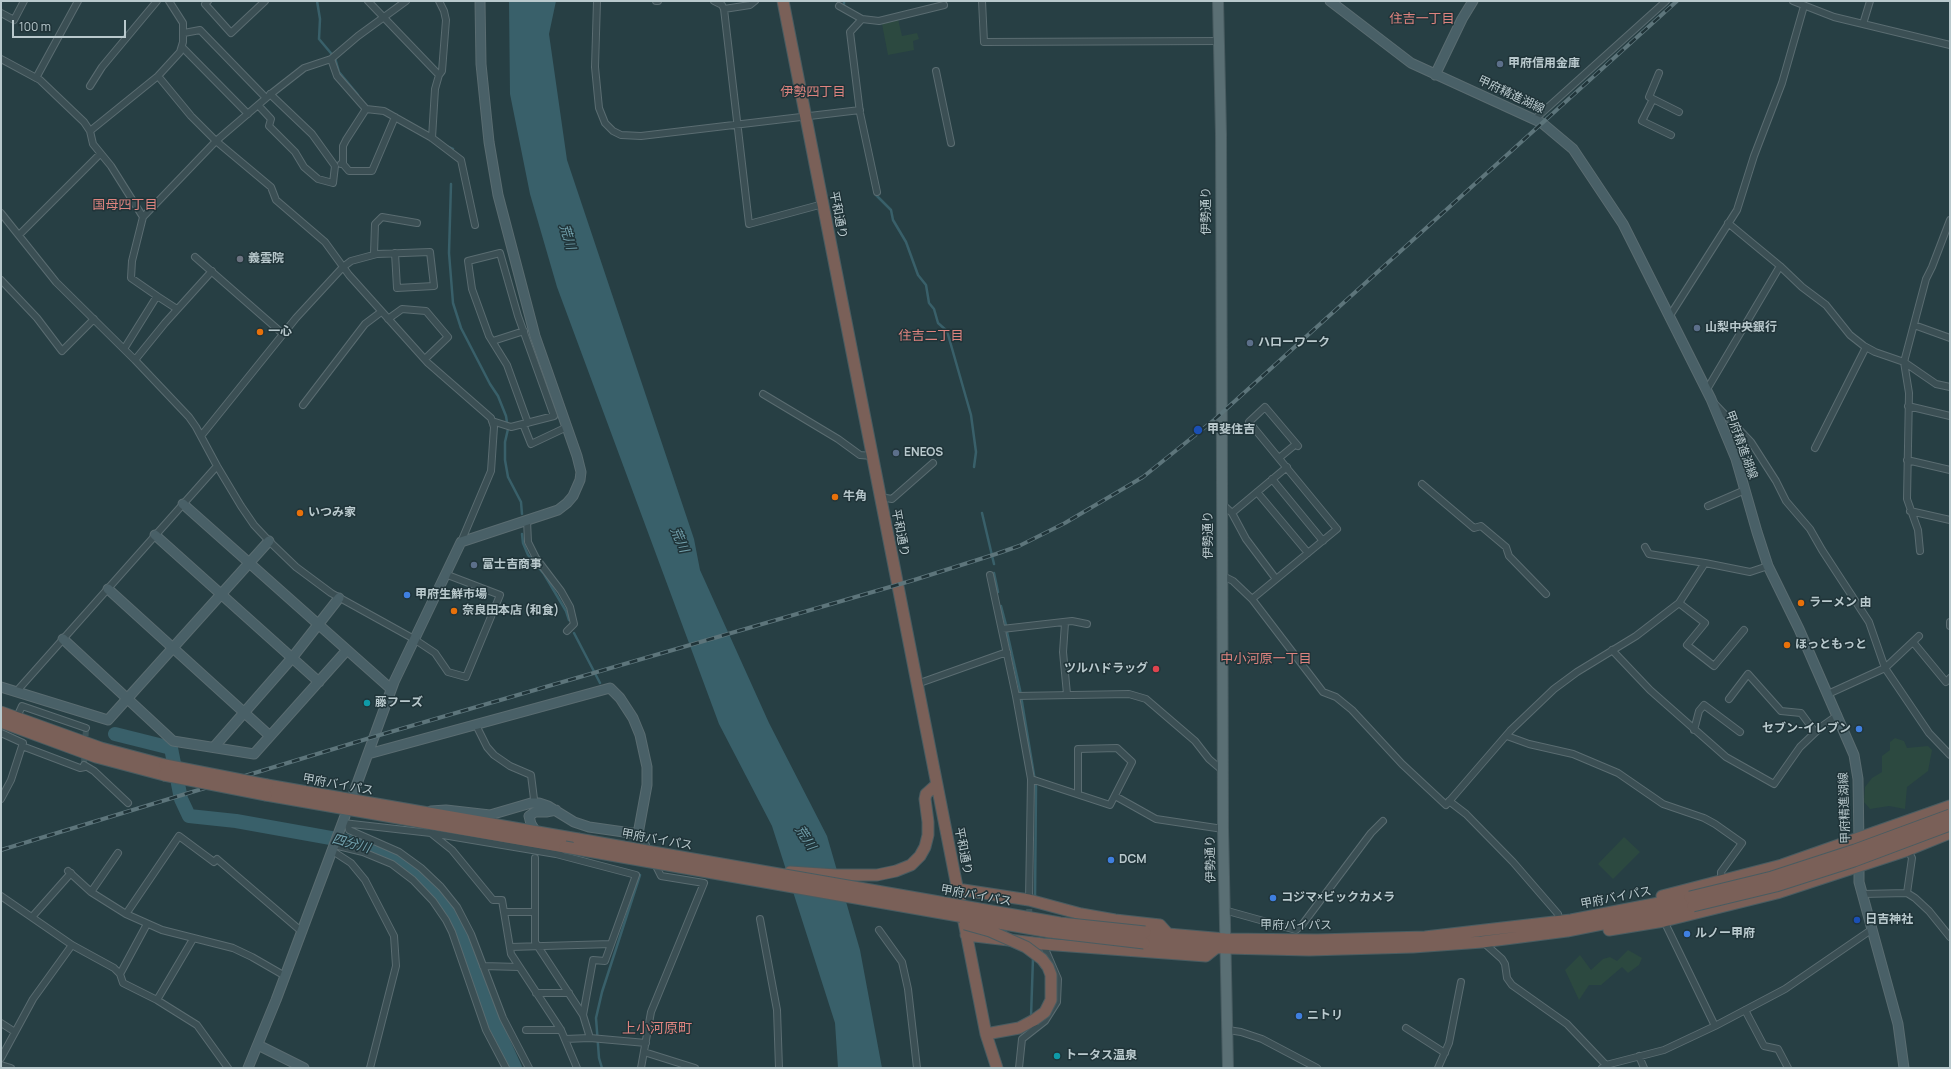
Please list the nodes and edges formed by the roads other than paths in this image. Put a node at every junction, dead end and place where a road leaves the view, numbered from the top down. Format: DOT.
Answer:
graph roads {
  1 [pos="24,1"];
  2 [pos="78,1"];
  3 [pos="157,1"];
  4 [pos="169,1"];
  5 [pos="208,1"];
  6 [pos="265,1"];
  7 [pos="368,1"];
  8 [pos="406,1"];
  9 [pos="439,1"];
  10 [pos="480,1"];
  11 [pos="597,1"];
  12 [pos="714,1"];
  13 [pos="755,1"];
  14 [pos="783,1"];
  15 [pos="924,1"];
  16 [pos="982,1"];
  17 [pos="1218,1"];
  18 [pos="1330,1"];
  19 [pos="1473,1"];
  20 [pos="1666,1"];
  21 [pos="1793,1"];
  22 [pos="1870,1"];
  23 [pos="944,5"];
  24 [pos="839,6"];
  25 [pos="1804,6"];
  26 [pos="925,8"];
  27 [pos="724,9"];
  28 [pos="1,13"];
  29 [pos="383,18"];
  30 [pos="862,19"];
  31 [pos="1863,24"];
  32 [pos="184,33"];
  33 [pos="1219,41"];
  34 [pos="1950,45"];
  35 [pos="182,47"];
  36 [pos="1,59"];
  37 [pos="332,59"];
  38 [pos="936,71"];
  39 [pos="1659,73"];
  40 [pos="438,75"];
  41 [pos="1435,75"];
  42 [pos="158,76"];
  43 [pos="36,78"];
  44 [pos="90,86"];
  45 [pos="268,96"];
  46 [pos="1653,99"];
  47 [pos="258,104"];
  48 [pos="366,109"];
  49 [pos="860,110"];
  50 [pos="1679,112"];
  51 [pos="248,114"];
  52 [pos="395,117"];
  53 [pos="806,117"];
  54 [pos="1535,119"];
  55 [pos="737,124"];
  56 [pos="90,131"];
  57 [pos="432,135"];
  58 [pos="1671,135"];
  59 [pos="216,141"];
  60 [pos="951,143"];
  61 [pos="100,154"];
  62 [pos="343,164"];
  63 [pos="335,166"];
  64 [pos="878,192"];
  65 [pos="823,204"];
  66 [pos="1,213"];
  67 [pos="143,217"];
  68 [pos="1950,220"];
  69 [pos="417,223"];
  70 [pos="1728,223"];
  71 [pos="475,225"];
  72 [pos="19,235"];
  73 [pos="395,253"];
  74 [pos="374,254"];
  75 [pos="196,257"];
  76 [pos="1780,266"];
  77 [pos="343,267"];
  78 [pos="212,271"];
  79 [pos="1,280"];
  80 [pos="157,296"];
  81 [pos="177,309"];
  82 [pos="381,312"];
  83 [pos="1669,317"];
  84 [pos="94,319"];
  85 [pos="388,319"];
  86 [pos="1914,325"];
  87 [pos="524,331"];
  88 [pos="283,334"];
  89 [pos="1950,338"];
  90 [pos="493,341"];
  91 [pos="1866,347"];
  92 [pos="124,349"];
  93 [pos="135,360"];
  94 [pos="425,360"];
  95 [pos="1904,362"];
  96 [pos="1950,387"];
  97 [pos="764,394"];
  98 [pos="1708,395"];
  99 [pos="303,405"];
  100 [pos="1908,406"];
  101 [pos="1950,416"];
  102 [pos="492,421"];
  103 [pos="525,424"];
  104 [pos="567,427"];
  105 [pos="201,436"];
  106 [pos="1815,448"];
  107 [pos="872,456"];
  108 [pos="1280,458"];
  109 [pos="1907,460"];
  110 [pos="933,463"];
  111 [pos="217,466"];
  112 [pos="1287,467"];
  113 [pos="1950,470"];
  114 [pos="1272,479"];
  115 [pos="1422,484"];
  116 [pos="1745,490"];
  117 [pos="1257,492"];
  118 [pos="880,497"];
  119 [pos="1221,502"];
  120 [pos="183,504"];
  121 [pos="1708,506"];
  122 [pos="1910,511"];
  123 [pos="1232,513"];
  124 [pos="526,520"];
  125 [pos="1950,520"];
  126 [pos="155,536"];
  127 [pos="269,541"];
  128 [pos="1323,541"];
  129 [pos="460,542"];
  130 [pos="1645,546"];
  131 [pos="1920,551"];
  132 [pos="1308,553"];
  133 [pos="1705,563"];
  134 [pos="249,564"];
  135 [pos="1768,566"];
  136 [pos="445,574"];
  137 [pos="990,576"];
  138 [pos="1223,576"];
  139 [pos="1276,579"];
  140 [pos="108,589"];
  141 [pos="1546,594"];
  142 [pos="221,595"];
  143 [pos="339,598"];
  144 [pos="1252,599"];
  145 [pos="1679,603"];
  146 [pos="1950,622"];
  147 [pos="1065,623"];
  148 [pos="318,624"];
  149 [pos="1087,624"];
  150 [pos="1950,626"];
  151 [pos="1002,629"];
  152 [pos="1744,630"];
  153 [pos="567,631"];
  154 [pos="1919,636"];
  155 [pos="63,639"];
  156 [pos="414,639"];
  157 [pos="1913,642"];
  158 [pos="173,648"];
  159 [pos="346,650"];
  160 [pos="1612,650"];
  161 [pos="1007,652"];
  162 [pos="292,658"];
  163 [pos="1885,668"];
  164 [pos="1950,678"];
  165 [pos="319,682"];
  166 [pos="917,684"];
  167 [pos="1,687"];
  168 [pos="391,689"];
  169 [pos="16,692"];
  170 [pos="1067,694"];
  171 [pos="1828,694"];
  172 [pos="1016,696"];
  173 [pos="127,699"];
  174 [pos="1729,699"];
  175 [pos="1,712"];
  176 [pos="245,713"];
  177 [pos="1838,715"];
  178 [pos="16,719"];
  179 [pos="1,722"];
  180 [pos="476,725"];
  181 [pos="86,728"];
  182 [pos="1694,730"];
  183 [pos="1740,732"];
  184 [pos="1815,732"];
  185 [pos="1,733"];
  186 [pos="270,736"];
  187 [pos="1507,736"];
  188 [pos="22,746"];
  189 [pos="214,747"];
  190 [pos="368,754"];
  191 [pos="1950,755"];
  192 [pos="164,770"];
  193 [pos="1223,772"];
  194 [pos="1031,779"];
  195 [pos="936,785"];
  196 [pos="266,790"];
  197 [pos="354,792"];
  198 [pos="1078,794"];
  199 [pos="1115,796"];
  200 [pos="1,799"];
  201 [pos="534,799"];
  202 [pos="1449,801"];
  203 [pos="128,803"];
  204 [pos="1950,806"];
  205 [pos="556,810"];
  206 [pos="422,812"];
  207 [pos="1950,814"];
  208 [pos="1384,821"];
  209 [pos="344,824"];
  210 [pos="1950,825"];
  211 [pos="1223,829"];
  212 [pos="536,832"];
  213 [pos="431,833"];
  214 [pos="1950,833"];
  215 [pos="638,834"];
  216 [pos="1859,839"];
  217 [pos="333,848"];
  218 [pos="1908,850"];
  219 [pos="118,853"];
  220 [pos="535,858"];
  221 [pos="1859,867"];
  222 [pos="741,868"];
  223 [pos="1721,881"];
  224 [pos="957,889"];
  225 [pos="91,892"];
  226 [pos="1907,893"];
  227 [pos="1862,894"];
  228 [pos="1,896"];
  229 [pos="1029,900"];
  230 [pos="875,902"];
  231 [pos="1692,902"];
  232 [pos="1224,910"];
  233 [pos="504,912"];
  234 [pos="535,912"];
  235 [pos="126,914"];
  236 [pos="32,917"];
  237 [pos="760,919"];
  238 [pos="1572,920"];
  239 [pos="1664,921"];
  240 [pos="1560,922"];
  241 [pos="147,924"];
  242 [pos="1585,928"];
  243 [pos="879,930"];
  244 [pos="1871,930"];
  245 [pos="301,931"];
  246 [pos="1169,935"];
  247 [pos="966,936"];
  248 [pos="1950,937"];
  249 [pos="1144,938"];
  250 [pos="193,939"];
  251 [pos="1482,942"];
  252 [pos="611,944"];
  253 [pos="1042,944"];
  254 [pos="72,945"];
  255 [pos="1222,945"];
  256 [pos="538,946"];
  257 [pos="510,947"];
  258 [pos="483,966"];
  259 [pos="519,967"];
  260 [pos="120,974"];
  261 [pos="285,976"];
  262 [pos="1461,982"];
  263 [pos="536,993"];
  264 [pos="569,993"];
  265 [pos="157,1000"];
  266 [pos="1745,1010"];
  267 [pos="583,1014"];
  268 [pos="1,1023"];
  269 [pos="1715,1026"];
  270 [pos="1406,1028"];
  271 [pos="526,1030"];
  272 [pos="561,1030"];
  273 [pos="1228,1030"];
  274 [pos="15,1032"];
  275 [pos="986,1034"];
  276 [pos="590,1038"];
  277 [pos="565,1039"];
  278 [pos="646,1043"];
  279 [pos="258,1045"];
  280 [pos="644,1052"];
  281 [pos="1445,1053"];
  282 [pos="1639,1056"];
  283 [pos="1,1058"];
  284 [pos="1,1065"];
  285 [pos="1604,1066"];
  286 [pos="11,1068"];
  287 [pos="228,1068"];
  288 [pos="248,1068"];
  289 [pos="304,1068"];
  290 [pos="370,1068"];
  291 [pos="506,1068"];
  292 [pos="529,1068"];
  293 [pos="577,1068"];
  294 [pos="641,1068"];
  295 [pos="695,1068"];
  296 [pos="779,1068"];
  297 [pos="916,1068"];
  298 [pos="997,1068"];
  299 [pos="1019,1068"];
  300 [pos="1228,1068"];
  301 [pos="1317,1068"];
  302 [pos="1438,1068"];
  303 [pos="1644,1068"];
  304 [pos="1788,1068"];
  305 [pos="1904,1068"];
  1 -- 28 [label="street"];
  2 -- 43 [label="street"];
  3 -- 44 [label="street"];
  4 -- 32 [label="street"];
  5 -- 6 [label="street"];
  7 -- 29 [label="street"];
  8 -- 29 [label="street"];
  9 -- 40 [label="street"];
  10 -- 104 [label="street"];
  11 -- 55 [label="street"];
  12 -- 27 [label="street"];
  13 -- 27 [label="street"];
  14 -- 53 [label="highway, 平和通り"];
  15 -- 26 [label="street"];
  16 -- 33 [label="street"];
  17 -- 33 [label="main road, 伊勢通り"];
  18 -- 41 [label="street, 甲府精進湖線"];
  19 -- 41 [label="street"];
  20 -- 54 [label="street"];
  21 -- 25 [label="street"];
  22 -- 31 [label="street"];
  23 -- 26 [label="street"];
  24 -- 30 [label="street"];
  25 -- 31 [label="street"];
  25 -- 70 [label="street"];
  26 -- 30 [label="street"];
  27 -- 55 [label="street"];
  29 -- 37 [label="street"];
  29 -- 40 [label="street"];
  30 -- 49 [label="street"];
  31 -- 34 [label="street"];
  32 -- 35 [label="street"];
  32 -- 45 [label="street"];
  33 -- 119 [label="main road, 伊勢通り"];
  35 -- 42 [label="street"];
  35 -- 51 [label="street"];
  36 -- 43 [label="street"];
  37 -- 45 [label="street"];
  37 -- 48 [label="street"];
  38 -- 60 [label="street"];
  39 -- 46 [label="street"];
  40 -- 57 [label="street"];
  41 -- 54 [label="street, 甲府精進湖線"];
  42 -- 56 [label="street"];
  42 -- 59 [label="street"];
  43 -- 56 [label="street"];
  45 -- 47 [label="street"];
  45 -- 63 [label="street"];
  46 -- 50 [label="street"];
  46 -- 58 [label="street"];
  47 -- 51 [label="street"];
  47 -- 63 [label="street"];
  48 -- 52 [label="street"];
  48 -- 62 [label="street"];
  49 -- 53 [label="street"];
  49 -- 64 [label="street"];
  51 -- 59 [label="street"];
  52 -- 57 [label="street"];
  52 -- 62 [label="street"];
  53 -- 55 [label="street"];
  53 -- 65 [label="highway, 平和通り"];
  54 -- 83 [label="street, 甲府精進湖線"];
  55 -- 65 [label="street"];
  56 -- 61 [label="street"];
  57 -- 71 [label="street"];
  59 -- 67 [label="street"];
  59 -- 77 [label="street"];
  61 -- 67 [label="street"];
  61 -- 72 [label="street"];
  62 -- 63 [label="street"];
  65 -- 107 [label="highway, 平和通り"];
  66 -- 72 [label="street"];
  67 -- 80 [label="street"];
  68 -- 86 [label="street"];
  69 -- 74 [label="street"];
  70 -- 76 [label="street"];
  70 -- 83 [label="street"];
  72 -- 84 [label="street"];
  73 -- 73 [label="street"];
  73 -- 74 [label="street"];
  74 -- 77 [label="street"];
  75 -- 78 [label="street"];
  76 -- 91 [label="street"];
  76 -- 98 [label="street"];
  77 -- 82 [label="street"];
  77 -- 88 [label="street"];
  78 -- 81 [label="street"];
  78 -- 88 [label="street"];
  79 -- 84 [label="street"];
  80 -- 81 [label="street"];
  80 -- 92 [label="street"];
  81 -- 93 [label="street"];
  82 -- 85 [label="street"];
  82 -- 99 [label="street"];
  83 -- 98 [label="street, 甲府精進湖線"];
  84 -- 92 [label="street"];
  85 -- 94 [label="street"];
  85 -- 94 [label="street"];
  86 -- 89 [label="street"];
  86 -- 95 [label="street"];
  87 -- 90 [label="street"];
  87 -- 90 [label="street"];
  87 -- 103 [label="street"];
  88 -- 105 [label="street"];
  90 -- 103 [label="street"];
  91 -- 95 [label="street"];
  91 -- 106 [label="street"];
  92 -- 93 [label="street"];
  93 -- 105 [label="street"];
  94 -- 102 [label="street"];
  95 -- 96 [label="street"];
  95 -- 100 [label="street"];
  97 -- 107 [label="street"];
  98 -- 116 [label="street, 甲府精進湖線"];
  98 -- 163 [label="street"];
  100 -- 101 [label="street"];
  100 -- 109 [label="street"];
  102 -- 103 [label="street"];
  102 -- 129 [label="street"];
  103 -- 104 [label="street"];
  104 -- 124 [label="street"];
  105 -- 111 [label="street"];
  107 -- 118 [label="highway, 平和通り"];
  108 -- 108 [label="street"];
  108 -- 112 [label="street"];
  109 -- 113 [label="street"];
  109 -- 122 [label="street"];
  110 -- 118 [label="street"];
  111 -- 120 [label="street"];
  111 -- 127 [label="street"];
  112 -- 114 [label="street"];
  112 -- 128 [label="street"];
  114 -- 117 [label="street"];
  114 -- 128 [label="street"];
  115 -- 141 [label="street"];
  116 -- 121 [label="street"];
  116 -- 135 [label="street, 甲府精進湖線"];
  117 -- 123 [label="street"];
  117 -- 132 [label="street"];
  118 -- 166 [label="highway, 平和通り"];
  119 -- 123 [label="street"];
  119 -- 138 [label="main road, 伊勢通り"];
  120 -- 126 [label="street"];
  120 -- 134 [label="street"];
  122 -- 125 [label="street"];
  122 -- 131 [label="street"];
  123 -- 139 [label="street"];
  124 -- 129 [label="street"];
  124 -- 153 [label="street"];
  126 -- 140 [label="street"];
  126 -- 142 [label="street"];
  127 -- 134 [label="street"];
  127 -- 143 [label="street"];
  128 -- 132 [label="street"];
  129 -- 136 [label="street"];
  130 -- 133 [label="street"];
  132 -- 139 [label="street"];
  133 -- 135 [label="street"];
  133 -- 145 [label="street"];
  134 -- 142 [label="street"];
  134 -- 148 [label="street"];
  135 -- 171 [label="street, 甲府精進湖線"];
  136 -- 156 [label="street"];
  136 -- 156 [label="street"];
  137 -- 151 [label="street"];
  138 -- 144 [label="street"];
  138 -- 193 [label="main road, 伊勢通り"];
  139 -- 144 [label="street"];
  140 -- 155 [label="street"];
  140 -- 158 [label="street"];
  142 -- 158 [label="street"];
  142 -- 162 [label="street"];
  143 -- 148 [label="street"];
  143 -- 156 [label="street"];
  144 -- 202 [label="street"];
  145 -- 152 [label="street"];
  145 -- 160 [label="street"];
  146 -- 150 [label="street"];
  147 -- 149 [label="street"];
  147 -- 151 [label="street"];
  147 -- 170 [label="street"];
  148 -- 159 [label="street"];
  148 -- 162 [label="street"];
  151 -- 161 [label="street"];
  154 -- 157 [label="street"];
  155 -- 169 [label="street"];
  155 -- 173 [label="street"];
  156 -- 168 [label="street"];
  157 -- 163 [label="street"];
  157 -- 164 [label="street"];
  158 -- 173 [label="street"];
  158 -- 176 [label="street"];
  159 -- 165 [label="street"];
  159 -- 168 [label="street"];
  160 -- 182 [label="street"];
  160 -- 187 [label="street"];
  161 -- 166 [label="street"];
  161 -- 172 [label="street"];
  162 -- 165 [label="street"];
  162 -- 176 [label="street"];
  163 -- 171 [label="street"];
  163 -- 191 [label="street"];
  165 -- 186 [label="street"];
  166 -- 195 [label="highway, 平和通り"];
  167 -- 169 [label="street"];
  168 -- 190 [label="street"];
  169 -- 173 [label="street"];
  170 -- 172 [label="street"];
  170 -- 193 [label="street"];
  171 -- 177 [label="street, 甲府精進湖線"];
  172 -- 194 [label="street"];
  173 -- 189 [label="street"];
  174 -- 184 [label="street"];
  175 -- 178 [label="highway, 甲府バイパス"];
  176 -- 186 [label="street"];
  176 -- 189 [label="street"];
  177 -- 184 [label="street"];
  177 -- 216 [label="street, 甲府精進湖線"];
  178 -- 181 [label="street"];
  178 -- 192 [label="highway, 甲府バイパス"];
  179 -- 192 [label="highway, 甲府バイパス"];
  180 -- 190 [label="street"];
  180 -- 201 [label="street"];
  180 -- 215 [label="street"];
  182 -- 183 [label="street"];
  182 -- 184 [label="street"];
  185 -- 188 [label="street"];
  186 -- 189 [label="street"];
  187 -- 202 [label="street"];
  187 -- 223 [label="street"];
  188 -- 200 [label="street"];
  188 -- 203 [label="street"];
  190 -- 197 [label="street"];
  192 -- 196 [label="highway, 甲府バイパス, bridge"];
  193 -- 211 [label="main road, 伊勢通り"];
  194 -- 198 [label="street"];
  194 -- 229 [label="street"];
  195 -- 222 [label="highway, bridge"];
  195 -- 224 [label="highway, 平和通り"];
  196 -- 206 [label="highway, 甲府バイパス"];
  196 -- 230 [label="highway, 甲府バイパス, bridge"];
  198 -- 199 [label="street"];
  198 -- 199 [label="street"];
  199 -- 211 [label="street"];
  202 -- 240 [label="street"];
  204 -- 216 [label="highway"];
  205 -- 206 [label="street"];
  205 -- 212 [label="street"];
  205 -- 215 [label="street"];
  206 -- 212 [label="highway, 甲府バイパス"];
  207 -- 231 [label="highway, 甲府バイパス, bridge"];
  208 -- 232 [label="street"];
  209 -- 213 [label="street"];
  209 -- 217 [label="street"];
  209 -- 258 [label="street"];
  210 -- 231 [label="highway, 甲府バイパス, bridge"];
  211 -- 232 [label="main road, 伊勢通り"];
  212 -- 222 [label="highway, 甲府バイパス, bridge"];
  213 -- 233 [label="street"];
  213 -- 252 [label="street"];
  214 -- 218 [label="highway"];
  215 -- 278 [label="street"];
  216 -- 221 [label="street, 甲府精進湖線"];
  216 -- 223 [label="highway"];
  217 -- 245 [label="street"];
  217 -- 290 [label="street"];
  217 -- 291 [label="street"];
  218 -- 221 [label="highway"];
  218 -- 226 [label="street"];
  219 -- 225 [label="street"];
  220 -- 234 [label="street"];
  221 -- 227 [label="street, 甲府精進湖線"];
  221 -- 239 [label="highway"];
  222 -- 249 [label="highway, 甲府バイパス, bridge"];
  223 -- 238 [label="highway"];
  224 -- 229 [label="highway"];
  224 -- 247 [label="highway, 平和通り"];
  225 -- 235 [label="street"];
  225 -- 236 [label="street"];
  226 -- 227 [label="street"];
  226 -- 248 [label="street"];
  227 -- 244 [label="street, 甲府精進湖線"];
  228 -- 236 [label="street"];
  229 -- 246 [label="highway"];
  230 -- 249 [label="highway, 甲府バイパス, bridge"];
  230 -- 275 [label="highway, bridge"];
  231 -- 238 [label="highway, 甲府バイパス"];
  231 -- 242 [label="highway, 甲府バイパス"];
  232 -- 255 [label="main road, 伊勢通り"];
  233 -- 234 [label="street"];
  233 -- 257 [label="street"];
  234 -- 256 [label="street"];
  235 -- 241 [label="street"];
  235 -- 245 [label="street"];
  236 -- 254 [label="street"];
  237 -- 296 [label="street"];
  238 -- 240 [label="highway, 甲府バイパス"];
  239 -- 242 [label="highway"];
  239 -- 269 [label="street"];
  240 -- 255 [label="highway, 甲府バイパス"];
  241 -- 250 [label="street"];
  241 -- 260 [label="street"];
  242 -- 251 [label="highway, 甲府バイパス"];
  243 -- 297 [label="street"];
  244 -- 266 [label="street"];
  244 -- 305 [label="street, 甲府精進湖線"];
  245 -- 261 [label="street"];
  246 -- 249 [label="highway, 甲府バイパス"];
  246 -- 255 [label="highway, 甲府バイパス"];
  247 -- 253 [label="highway"];
  247 -- 275 [label="highway, 平和通り"];
  249 -- 255 [label="highway, 甲府バイパス"];
  250 -- 261 [label="street"];
  250 -- 265 [label="street"];
  251 -- 255 [label="highway, 甲府バイパス"];
  251 -- 285 [label="street"];
  252 -- 256 [label="street"];
  252 -- 267 [label="street"];
  253 -- 255 [label="highway"];
  253 -- 299 [label="street"];
  254 -- 260 [label="street"];
  254 -- 274 [label="street"];
  255 -- 273 [label="main road, 伊勢通り"];
  256 -- 257 [label="street"];
  256 -- 264 [label="street"];
  257 -- 259 [label="street"];
  258 -- 259 [label="street"];
  258 -- 292 [label="street"];
  259 -- 263 [label="street"];
  260 -- 265 [label="street"];
  261 -- 279 [label="street"];
  262 -- 281 [label="street"];
  263 -- 264 [label="street"];
  263 -- 272 [label="street"];
  264 -- 267 [label="street"];
  265 -- 287 [label="street"];
  266 -- 269 [label="street"];
  266 -- 304 [label="street"];
  267 -- 276 [label="street"];
  268 -- 274 [label="street"];
  269 -- 282 [label="street"];
  270 -- 281 [label="street"];
  271 -- 272 [label="street"];
  272 -- 277 [label="street"];
  273 -- 300 [label="main road, 伊勢通り"];
  273 -- 301 [label="street"];
  274 -- 283 [label="street"];
  275 -- 298 [label="highway, 平和通り"];
  276 -- 277 [label="street"];
  276 -- 278 [label="street"];
  277 -- 293 [label="street"];
  278 -- 280 [label="street"];
  279 -- 288 [label="street"];
  279 -- 289 [label="street"];
  280 -- 294 [label="street"];
  280 -- 295 [label="street"];
  281 -- 302 [label="street"];
  282 -- 285 [label="street"];
  282 -- 303 [label="street"];
  284 -- 286 [label="street"];
}
